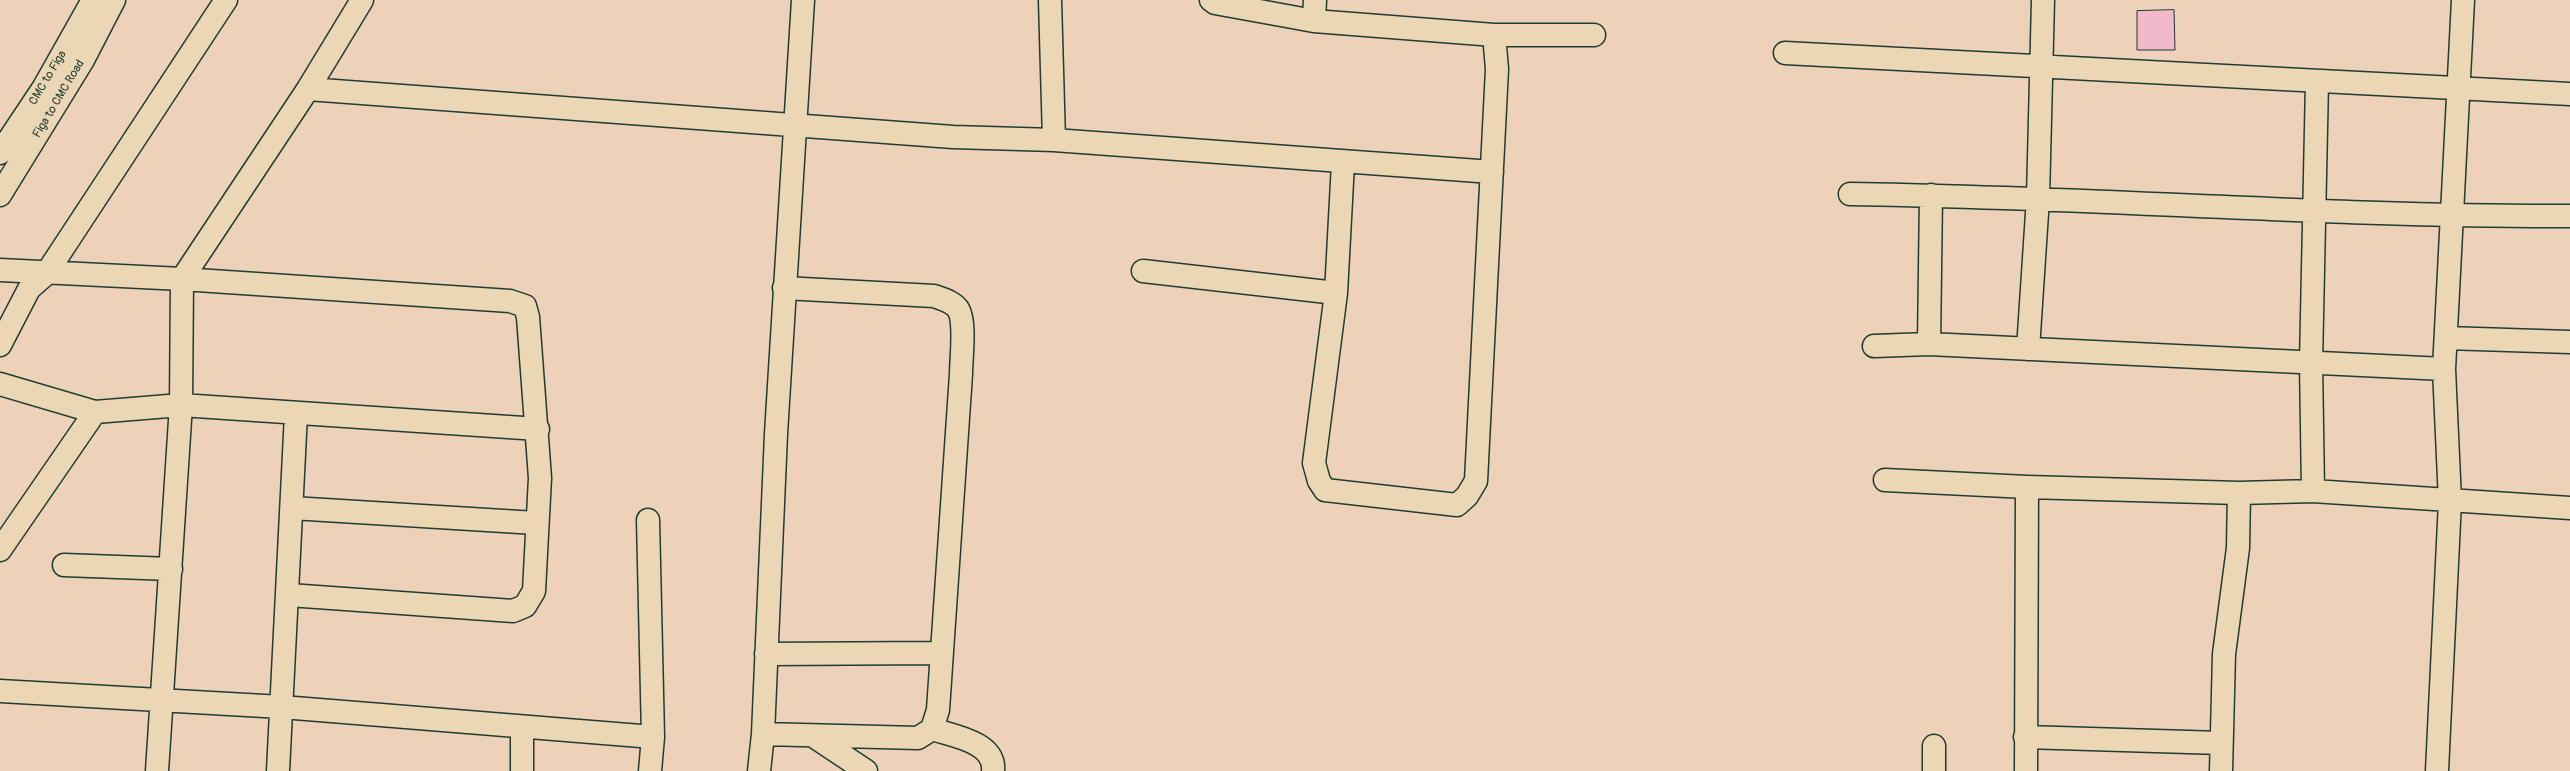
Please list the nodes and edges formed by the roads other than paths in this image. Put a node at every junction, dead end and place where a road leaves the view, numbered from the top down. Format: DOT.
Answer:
graph roads {
  1 [pos="93,0"];
  2 [pos="114,0"];
  3 [pos="226,0"];
  4 [pos="362,0"];
  5 [pos="803,0"];
  6 [pos="1050,0"];
  7 [pos="1211,0"];
  8 [pos="2043,0"];
  9 [pos="2463,0"];
  10 [pos="1314,10"];
  11 [pos="1494,35"];
  12 [pos="1594,35"];
  13 [pos="1785,53"];
  14 [pos="2042,68"];
  15 [pos="2317,82"];
  16 [pos="308,89"];
  17 [pos="2459,89"];
  18 [pos="2570,94"];
  19 [pos="794,124"];
  20 [pos="1054,140"];
  21 [pos="0,153"];
  22 [pos="1343,162"];
  23 [pos="1492,172"];
  24 [pos="1850,194"];
  25 [pos="0,195"];
  26 [pos="1932,195"];
  27 [pos="2038,198"];
  28 [pos="2314,210"];
  29 [pos="2454,216"];
  30 [pos="2570,216"];
  31 [pos="0,270"];
  32 [pos="1143,271"];
  33 [pos="46,274"];
  34 [pos="182,279"];
  35 [pos="784,288"];
  36 [pos="1336,293"];
  37 [pos="2446,338"];
  38 [pos="2570,342"];
  39 [pos="1929,344"];
  40 [pos="0,345"];
  41 [pos="1874,346"];
  42 [pos="2028,349"];
  43 [pos="2311,363"];
  44 [pos="2444,369"];
  45 [pos="0,384"];
  46 [pos="181,405"];
  47 [pos="95,412"];
  48 [pos="296,414"];
  49 [pos="538,429"];
  50 [pos="1885,480"];
  51 [pos="2028,487"];
  52 [pos="2313,491"];
  53 [pos="2238,494"];
  54 [pos="2450,501"];
  55 [pos="292,508"];
  56 [pos="2570,508"];
  57 [pos="648,520"];
  58 [pos="536,523"];
  59 [pos="0,550"];
  60 [pos="64,565"];
  61 [pos="171,569"];
  62 [pos="289,595"];
  63 [pos="940,653"];
  64 [pos="766,654"];
  65 [pos="0,691"];
  66 [pos="162,699"];
  67 [pos="282,707"];
  68 [pos="522,727"];
  69 [pos="932,729"];
  70 [pos="763,734"];
  71 [pos="653,737"];
  72 [pos="816,737"];
  73 [pos="2025,737"];
  74 [pos="2221,743"];
  75 [pos="1934,746"];
  76 [pos="157,771"];
  77 [pos="278,771"];
  78 [pos="522,771"];
  79 [pos="650,771"];
  80 [pos="759,771"];
  81 [pos="866,771"];
  82 [pos="993,771"];
  83 [pos="1934,771"];
  84 [pos="2026,771"];
  85 [pos="2221,771"];
  86 [pos="2437,771"];
  1 -- 21 [label="street, CMC to Figa"];
  2 -- 25 [label="street, Figa to CMC Road"];
  3 -- 33 [label="street"];
  4 -- 16 [label="street"];
  5 -- 19 [label="street"];
  6 -- 20 [label="street"];
  7 -- 10 [label="street"];
  8 -- 14 [label="street"];
  9 -- 17 [label="street"];
  10 -- 11 [label="street"];
  11 -- 12 [label="street"];
  11 -- 23 [label="street"];
  13 -- 14 [label="street"];
  14 -- 15 [label="street"];
  14 -- 27 [label="street"];
  15 -- 17 [label="street"];
  15 -- 28 [label="street"];
  16 -- 19 [label="street"];
  16 -- 34 [label="street"];
  17 -- 18 [label="street"];
  17 -- 29 [label="street"];
  19 -- 20 [label="street"];
  19 -- 35 [label="street"];
  20 -- 22 [label="street"];
  22 -- 23 [label="street"];
  22 -- 36 [label="street"];
  23 -- 36 [label="street"];
  24 -- 26 [label="street"];
  26 -- 27 [label="street"];
  26 -- 39 [label="street"];
  27 -- 28 [label="street"];
  27 -- 42 [label="street"];
  28 -- 29 [label="street"];
  28 -- 43 [label="street"];
  29 -- 30 [label="street"];
  29 -- 37 [label="street"];
  31 -- 33 [label="street"];
  32 -- 36 [label="street"];
  33 -- 34 [label="street"];
  33 -- 40 [label="street"];
  34 -- 46 [label="street"];
  34 -- 49 [label="street"];
  35 -- 63 [label="street"];
  35 -- 64 [label="street"];
  37 -- 38 [label="street"];
  37 -- 44 [label="street"];
  39 -- 41 [label="street"];
  39 -- 42 [label="street"];
  42 -- 43 [label="street"];
  43 -- 44 [label="street"];
  43 -- 52 [label="street"];
  44 -- 54 [label="street"];
  45 -- 47 [label="street"];
  46 -- 47 [label="street"];
  46 -- 48 [label="street"];
  46 -- 61 [label="street"];
  47 -- 59 [label="street"];
  48 -- 49 [label="street"];
  48 -- 55 [label="street"];
  49 -- 58 [label="street"];
  50 -- 51 [label="street"];
  51 -- 53 [label="street"];
  51 -- 73 [label="street"];
  52 -- 53 [label="street"];
  52 -- 54 [label="street"];
  53 -- 74 [label="street"];
  54 -- 56 [label="street"];
  54 -- 86 [label="street"];
  55 -- 58 [label="street"];
  55 -- 62 [label="street"];
  57 -- 71 [label="street"];
  58 -- 62 [label="street"];
  60 -- 61 [label="street"];
  61 -- 66 [label="street"];
  62 -- 67 [label="street"];
  63 -- 64 [label="street"];
  63 -- 69 [label="street"];
  64 -- 70 [label="street"];
  65 -- 66 [label="street"];
  66 -- 67 [label="street"];
  66 -- 76 [label="street"];
  67 -- 68 [label="street"];
  67 -- 77 [label="street"];
  68 -- 71 [label="street"];
  68 -- 78 [label="street"];
  69 -- 72 [label="street"];
  69 -- 82 [label="street"];
  70 -- 72 [label="street"];
  70 -- 80 [label="street"];
  71 -- 79 [label="street"];
  72 -- 81 [label="street"];
  73 -- 74 [label="street"];
  73 -- 84 [label="street"];
  74 -- 85 [label="street"];
  75 -- 83 [label="street"];
}
